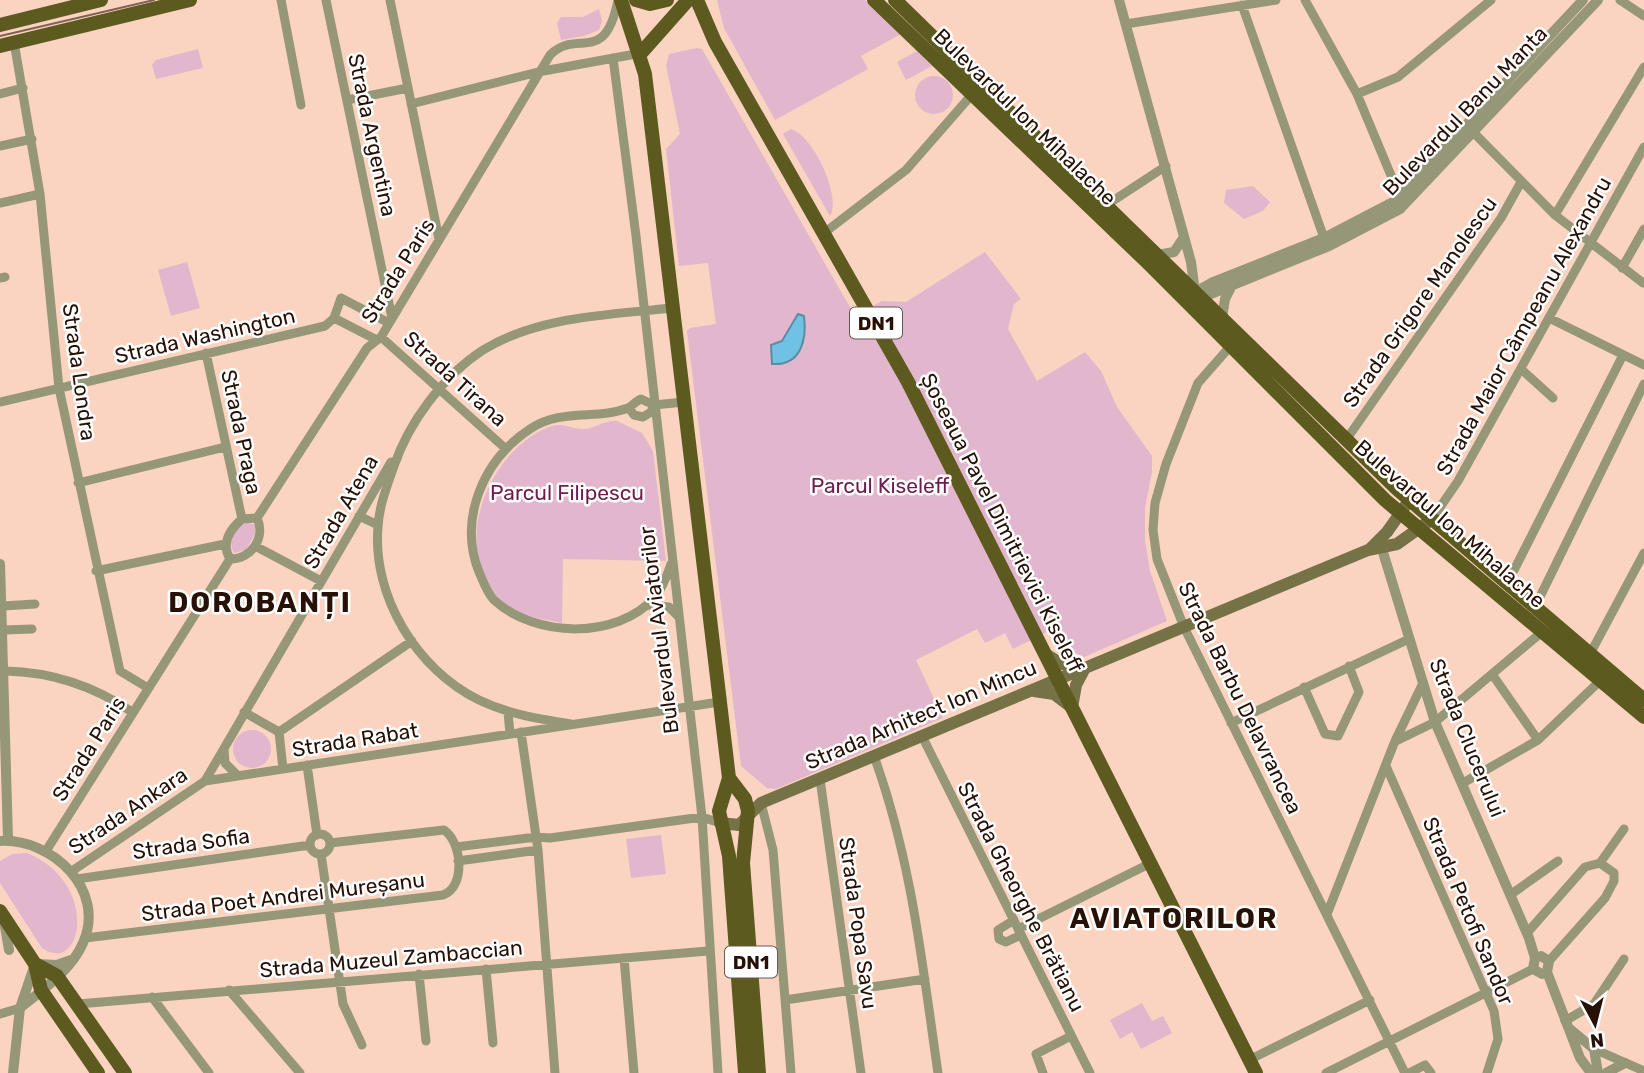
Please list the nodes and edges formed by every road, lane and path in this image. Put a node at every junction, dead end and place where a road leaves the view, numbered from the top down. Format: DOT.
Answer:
graph roads {
  1 [pos="101,0"];
  2 [pos="190,0"];
  3 [pos="281,0"];
  4 [pos="326,0"];
  5 [pos="390,0"];
  6 [pos="620,0"];
  7 [pos="636,0"];
  8 [pos="667,0"];
  9 [pos="688,0"];
  10 [pos="697,0"];
  11 [pos="874,0"];
  12 [pos="895,0"];
  13 [pos="1119,0"];
  14 [pos="1194,0"];
  15 [pos="1276,0"];
  16 [pos="1306,0"];
  17 [pos="1491,0"];
  18 [pos="1598,0"];
  19 [pos="1620,0"];
  20 [pos="1577,2"];
  21 [pos="1242,5"];
  22 [pos="1198,12"];
  23 [pos="1644,16"];
  24 [pos="1126,24"];
  25 [pos="0,25"];
  26 [pos="7,44"];
  27 [pos="566,47"];
  28 [pos="640,53"];
  29 [pos="613,58"];
  30 [pos="570,66"];
  31 [pos="1644,67"];
  32 [pos="538,72"];
  33 [pos="23,88"];
  34 [pos="408,88"];
  35 [pos="976,89"];
  36 [pos="0,94"];
  37 [pos="1357,94"];
  38 [pos="347,100"];
  39 [pos="411,104"];
  40 [pos="301,105"];
  41 [pos="1474,133"];
  42 [pos="32,139"];
  43 [pos="0,146"];
  44 [pos="1644,147"];
  45 [pos="1166,166"];
  46 [pos="1521,182"];
  47 [pos="40,194"];
  48 [pos="1400,197"];
  49 [pos="0,203"];
  50 [pos="1105,206"];
  51 [pos="433,212"];
  52 [pos="1555,215"];
  53 [pos="453,216"];
  54 [pos="1644,229"];
  55 [pos="824,233"];
  56 [pos="1184,237"];
  57 [pos="1324,238"];
  58 [pos="439,239"];
  59 [pos="1590,244"];
  60 [pos="1152,259"];
  61 [pos="1622,268"];
  62 [pos="1643,283"];
  63 [pos="1231,287"];
  64 [pos="1201,293"];
  65 [pos="672,308"];
  66 [pos="645,311"];
  67 [pos="334,318"];
  68 [pos="1222,318"];
  69 [pos="1549,318"];
  70 [pos="391,321"];
  71 [pos="378,338"];
  72 [pos="1235,341"];
  73 [pos="206,353"];
  74 [pos="1623,355"];
  75 [pos="1644,365"];
  76 [pos="1521,369"];
  77 [pos="1644,384"];
  78 [pos="60,388"];
  79 [pos="441,389"];
  80 [pos="1553,398"];
  81 [pos="0,402"];
  82 [pos="684,402"];
  83 [pos="654,405"];
  84 [pos="629,408"];
  85 [pos="639,417"];
  86 [pos="658,438"];
  87 [pos="1346,440"];
  88 [pos="402,442"];
  89 [pos="225,447"];
  90 [pos="506,449"];
  91 [pos="78,482"];
  92 [pos="1409,500"];
  93 [pos="1400,513"];
  94 [pos="359,516"];
  95 [pos="257,518"];
  96 [pos="242,519"];
  97 [pos="1432,519"];
  98 [pos="378,525"];
  99 [pos="1420,530"];
  100 [pos="225,544"];
  101 [pos="255,546"];
  102 [pos="1382,549"];
  103 [pos="1368,550"];
  104 [pos="1644,553"];
  105 [pos="230,559"];
  106 [pos="672,562"];
  107 [pos="0,564"];
  108 [pos="96,571"];
  109 [pos="321,581"];
  110 [pos="1507,584"];
  111 [pos="34,604"];
  112 [pos="3,606"];
  113 [pos="646,606"];
  114 [pos="1535,607"];
  115 [pos="678,616"];
  116 [pos="1184,627"];
  117 [pos="32,629"];
  118 [pos="4,630"];
  119 [pos="1542,632"];
  120 [pos="1409,639"];
  121 [pos="412,641"];
  122 [pos="1044,652"];
  123 [pos="1590,654"];
  124 [pos="1349,666"];
  125 [pos="1086,668"];
  126 [pos="5,671"];
  127 [pos="1492,674"];
  128 [pos="1605,676"];
  129 [pos="1058,679"];
  130 [pos="1423,683"];
  131 [pos="1304,687"];
  132 [pos="148,688"];
  133 [pos="1030,691"];
  134 [pos="1644,700"];
  135 [pos="719,702"];
  136 [pos="689,706"];
  137 [pos="1072,708"];
  138 [pos="132,712"];
  139 [pos="244,712"];
  140 [pos="508,712"];
  141 [pos="1644,717"];
  142 [pos="1435,722"];
  143 [pos="1231,723"];
  144 [pos="571,724"];
  145 [pos="279,732"];
  146 [pos="521,732"];
  147 [pos="510,734"];
  148 [pos="922,736"];
  149 [pos="1538,740"];
  150 [pos="1395,741"];
  151 [pos="225,746"];
  152 [pos="874,756"];
  153 [pos="307,765"];
  154 [pos="1385,766"];
  155 [pos="283,769"];
  156 [pos="238,776"];
  157 [pos="729,778"];
  158 [pos="820,779"];
  159 [pos="205,781"];
  160 [pos="1463,783"];
  161 [pos="745,799"];
  162 [pos="761,803"];
  163 [pos="719,804"];
  164 [pos="702,817"];
  165 [pos="748,817"];
  166 [pos="720,823"];
  167 [pos="1624,829"];
  168 [pos="317,835"];
  169 [pos="536,837"];
  170 [pos="550,838"];
  171 [pos="4,840"];
  172 [pos="330,843"];
  173 [pos="310,845"];
  174 [pos="456,847"];
  175 [pos="0,850"];
  176 [pos="538,850"];
  177 [pos="46,851"];
  178 [pos="736,852"];
  179 [pos="321,854"];
  180 [pos="96,855"];
  181 [pos="458,861"];
  182 [pos="1558,861"];
  183 [pos="1151,863"];
  184 [pos="1601,863"];
  185 [pos="104,874"];
  186 [pos="74,875"];
  187 [pos="1510,895"];
  188 [pos="328,909"];
  189 [pos="1,913"];
  190 [pos="1327,914"];
  191 [pos="1018,928"];
  192 [pos="1528,936"];
  193 [pos="85,938"];
  194 [pos="708,951"];
  195 [pos="5,952"];
  196 [pos="74,958"];
  197 [pos="624,958"];
  198 [pos="1624,959"];
  199 [pos="35,964"];
  200 [pos="547,964"];
  201 [pos="1541,965"];
  202 [pos="486,969"];
  203 [pos="419,974"];
  204 [pos="57,976"];
  205 [pos="925,979"];
  206 [pos="339,980"];
  207 [pos="41,990"];
  208 [pos="229,990"];
  209 [pos="849,990"];
  210 [pos="1486,992"];
  211 [pos="152,997"];
  212 [pos="785,1000"];
  213 [pos="1370,1000"];
  214 [pos="78,1004"];
  215 [pos="51,1005"];
  216 [pos="20,1008"];
  217 [pos="0,1014"];
  218 [pos="1566,1024"];
  219 [pos="1071,1036"];
  220 [pos="426,1041"];
  221 [pos="1390,1041"];
  222 [pos="493,1042"];
  223 [pos="362,1045"];
  224 [pos="1594,1049"];
  225 [pos="1580,1058"];
  226 [pos="1625,1063"];
  227 [pos="1252,1066"];
  228 [pos="1644,1071"];
  229 [pos="13,1073"];
  230 [pos="98,1073"];
  231 [pos="125,1073"];
  232 [pos="209,1073"];
  233 [pos="300,1073"];
  234 [pos="555,1073"];
  235 [pos="634,1073"];
  236 [pos="718,1073"];
  237 [pos="745,1073"];
  238 [pos="759,1073"];
  239 [pos="791,1073"];
  240 [pos="861,1073"];
  241 [pos="938,1073"];
  242 [pos="1043,1073"];
  243 [pos="1090,1073"];
  244 [pos="1326,1073"];
  245 [pos="1407,1073"];
  246 [pos="1431,1073"];
  247 [pos="1487,1073"];
  248 [pos="1591,1073"];
  249 [pos="1598,1073"];
  250 [pos="1606,1073"];
  1 -- 25 [label="main road"];
  2 -- 26 [label="main road"];
  3 -- 40 [label="street"];
  4 -- 38 [label="street, Strada Argentina"];
  5 -- 34 [label="street"];
  6 -- 27 [label="street"];
  6 -- 28 [label="main road, DN1"];
  7 -- 8 [label="main road"];
  9 -- 28 [label="main road"];
  10 -- 55 [label="main road, Șoseaua Pavel Dimitrievici Kiseleff / DN1"];
  11 -- 35 [label="main road, Bulevardul Ion Mihalache"];
  12 -- 35 [label="main road, Bulevardul Ion Mihalache"];
  13 -- 24 [label="street"];
  14 -- 22 [label="street"];
  15 -- 21 [label="street"];
  16 -- 37 [label="street"];
  17 -- 37 [label="street"];
  18 -- 41 [label="street, Bulevardul Banu Manta"];
  19 -- 23 [label="street"];
  20 -- 48 [label="street, Bulevardul Banu Manta"];
  21 -- 22 [label="street"];
  21 -- 57 [label="street"];
  22 -- 24 [label="street"];
  24 -- 45 [label="street"];
  26 -- 33 [label="street, Strada Londra"];
  27 -- 30 [label="street"];
  27 -- 32 [label="street, Strada Paris"];
  28 -- 29 [label="street"];
  28 -- 65 [label="main road, DN1"];
  29 -- 30 [label="street"];
  29 -- 66 [label="street, Bulevardul Aviatorilor"];
  30 -- 32 [label="street"];
  31 -- 52 [label="street"];
  32 -- 39 [label="street"];
  32 -- 53 [label="street, Strada Paris"];
  33 -- 36 [label="street"];
  33 -- 42 [label="street, Strada Londra"];
  34 -- 38 [label="street"];
  34 -- 39 [label="street"];
  35 -- 50 [label="main road, Bulevardul Ion Mihalache"];
  35 -- 55 [label="street"];
  35 -- 60 [label="main road, Bulevardul Ion Mihalache"];
  37 -- 48 [label="street"];
  38 -- 70 [label="street, Strada Argentina"];
  39 -- 51 [label="street"];
  41 -- 46 [label="street"];
  41 -- 63 [label="street, Bulevardul Banu Manta"];
  42 -- 43 [label="street"];
  42 -- 47 [label="street, Strada Londra"];
  44 -- 59 [label="street, Strada Maior Câmpeanu Alexandru"];
  45 -- 50 [label="street"];
  45 -- 56 [label="street"];
  46 -- 52 [label="street"];
  46 -- 87 [label="street, Strada Grigore Manolescu"];
  47 -- 49 [label="street"];
  47 -- 78 [label="street, Strada Londra"];
  48 -- 57 [label="street, Bulevardul Banu Manta"];
  50 -- 60 [label="main road, Bulevardul Ion Mihalache"];
  51 -- 53 [label="street"];
  51 -- 58 [label="street"];
  52 -- 59 [label="street"];
  53 -- 58 [label="street, Strada Paris"];
  54 -- 61 [label="street"];
  55 -- 122 [label="main road, Șoseaua Pavel Dimitrievici Kiseleff / DN1"];
  56 -- 60 [label="street"];
  56 -- 64 [label="street"];
  57 -- 64 [label="street, Bulevardul Banu Manta"];
  58 -- 70 [label="street, Strada Paris"];
  59 -- 61 [label="street"];
  59 -- 69 [label="street, Strada Maior Câmpeanu Alexandru"];
  60 -- 64 [label="main road, Bulevardul Ion Mihalache"];
  61 -- 62 [label="street"];
  63 -- 64 [label="street, Bulevardul Banu Manta"];
  63 -- 68 [label="street"];
  64 -- 68 [label="main road, Bulevardul Ion Mihalache"];
  64 -- 72 [label="main road, Bulevardul Ion Mihalache"];
  65 -- 66 [label="street"];
  65 -- 82 [label="main road, DN1"];
  66 -- 79 [label="street"];
  66 -- 83 [label="street, Bulevardul Aviatorilor"];
  67 -- 70 [label="street, Strada Washington"];
  67 -- 71 [label="street"];
  67 -- 73 [label="street, Strada Washington"];
  68 -- 72 [label="main road, Bulevardul Ion Mihalache"];
  69 -- 74 [label="street"];
  69 -- 76 [label="street, Strada Maior Câmpeanu Alexandru"];
  70 -- 71 [label="street, Strada Paris"];
  71 -- 79 [label="street, Strada Tirana"];
  71 -- 95 [label="street, Strada Paris"];
  72 -- 87 [label="main road, Bulevardul Ion Mihalache"];
  72 -- 93 [label="main road, Bulevardul Ion Mihalache"];
  72 -- 116 [label="street, Strada Barbu Delavrancea"];
  73 -- 78 [label="street, Strada Washington"];
  73 -- 89 [label="street, Strada Praga"];
  74 -- 75 [label="street"];
  74 -- 110 [label="street"];
  76 -- 80 [label="street"];
  76 -- 97 [label="street, Strada Maior Câmpeanu Alexandru"];
  77 -- 114 [label="street"];
  78 -- 81 [label="street, Strada Washington"];
  78 -- 91 [label="street, Strada Londra"];
  79 -- 88 [label="street"];
  79 -- 90 [label="street, Strada Tirana"];
  82 -- 83 [label="street"];
  82 -- 135 [label="main road, DN1"];
  83 -- 84 [label="street"];
  83 -- 85 [label="street"];
  83 -- 86 [label="street, Bulevardul Aviatorilor"];
  84 -- 85 [label="street"];
  84 -- 90 [label="street"];
  85 -- 86 [label="street"];
  86 -- 106 [label="street, Bulevardul Aviatorilor"];
  87 -- 92 [label="main road, Bulevardul Ion Mihalache"];
  88 -- 94 [label="street, Strada Atena"];
  88 -- 98 [label="street"];
  89 -- 91 [label="street"];
  89 -- 96 [label="street, Strada Praga"];
  90 -- 113 [label="street"];
  91 -- 108 [label="street, Strada Londra"];
  92 -- 93 [label="main road, Strada Arhitect Ion Mincu"];
  92 -- 97 [label="main road, Bulevardul Ion Mihalache"];
  93 -- 99 [label="main road, Bulevardul Ion Mihalache"];
  93 -- 103 [label="main road, Strada Arhitect Ion Mincu"];
  94 -- 98 [label="street"];
  94 -- 109 [label="street, Strada Atena"];
  95 -- 96 [label="street"];
  95 -- 101 [label="street"];
  96 -- 100 [label="street"];
  97 -- 99 [label="main road, Strada Arhitect Ion Mincu"];
  97 -- 110 [label="main road, Bulevardul Ion Mihalache"];
  98 -- 121 [label="street"];
  99 -- 102 [label="main road, Strada Arhitect Ion Mincu"];
  99 -- 119 [label="main road, Bulevardul Ion Mihalache"];
  100 -- 105 [label="street"];
  100 -- 108 [label="street"];
  101 -- 105 [label="street"];
  101 -- 109 [label="street"];
  102 -- 103 [label="main road, Strada Arhitect Ion Mincu"];
  102 -- 120 [label="street, Strada Clucerului"];
  103 -- 116 [label="main road, Strada Arhitect Ion Mincu"];
  104 -- 123 [label="street"];
  105 -- 132 [label="street, Strada Paris"];
  106 -- 113 [label="street"];
  106 -- 115 [label="street, Bulevardul Aviatorilor"];
  107 -- 112 [label="street"];
  108 -- 132 [label="street, Strada Londra"];
  109 -- 139 [label="street, Strada Atena"];
  110 -- 114 [label="main road, Bulevardul Ion Mihalache"];
  111 -- 112 [label="street"];
  112 -- 118 [label="street"];
  113 -- 115 [label="street"];
  114 -- 123 [label="main road, Bulevardul Ion Mihalache"];
  115 -- 136 [label="street, Bulevardul Aviatorilor"];
  116 -- 125 [label="main road, Strada Arhitect Ion Mincu"];
  116 -- 143 [label="street, Strada Barbu Delavrancea"];
  117 -- 118 [label="street"];
  118 -- 126 [label="street"];
  119 -- 127 [label="street"];
  119 -- 128 [label="main road, Bulevardul Ion Mihalache"];
  120 -- 124 [label="street"];
  120 -- 130 [label="street, Strada Clucerului"];
  121 -- 140 [label="street"];
  121 -- 145 [label="street"];
  122 -- 125 [label="main road"];
  122 -- 129 [label="main road, Șoseaua Pavel Dimitrievici Kiseleff / DN1"];
  123 -- 128 [label="main road, Bulevardul Ion Mihalache"];
  124 -- 131 [label="street"];
  124 -- 131 [label="street"];
  125 -- 129 [label="main road, Strada Arhitect Ion Mincu"];
  125 -- 137 [label="main road"];
  126 -- 138 [label="street"];
  126 -- 171 [label="street"];
  127 -- 142 [label="street"];
  127 -- 149 [label="street"];
  128 -- 134 [label="main road, Bulevardul Ion Mihalache"];
  128 -- 141 [label="main road, Bulevardul Ion Mihalache"];
  128 -- 149 [label="street"];
  129 -- 133 [label="main road, Strada Arhitect Ion Mincu"];
  129 -- 137 [label="main road, Șoseaua Pavel Dimitrievici Kiseleff / DN1"];
  130 -- 142 [label="street, Strada Clucerului"];
  130 -- 150 [label="street"];
  131 -- 143 [label="street"];
  132 -- 138 [label="street, Strada Paris"];
  133 -- 137 [label="main road"];
  133 -- 148 [label="main road, Strada Arhitect Ion Mincu"];
  135 -- 136 [label="street, Strada Rabat"];
  135 -- 157 [label="main road, DN1"];
  136 -- 144 [label="street, Strada Rabat"];
  136 -- 164 [label="street, Bulevardul Aviatorilor"];
  137 -- 183 [label="main road, Șoseaua Pavel Dimitrievici Kiseleff / DN1"];
  138 -- 177 [label="street, Strada Paris"];
  139 -- 145 [label="street"];
  139 -- 151 [label="street, Strada Atena"];
  140 -- 144 [label="street"];
  140 -- 147 [label="street"];
  142 -- 150 [label="street"];
  142 -- 160 [label="street, Strada Clucerului"];
  143 -- 190 [label="street, Strada Barbu Delavrancea"];
  144 -- 146 [label="street, Strada Rabat"];
  145 -- 155 [label="street"];
  146 -- 147 [label="street, Strada Rabat"];
  146 -- 169 [label="street"];
  147 -- 153 [label="street, Strada Rabat"];
  148 -- 152 [label="main road, Strada Arhitect Ion Mincu"];
  148 -- 191 [label="street, Strada Gheorghe Brătianu"];
  149 -- 160 [label="street"];
  150 -- 154 [label="street"];
  151 -- 156 [label="street"];
  151 -- 159 [label="street, Strada Atena"];
  152 -- 158 [label="main road, Strada Arhitect Ion Mincu"];
  152 -- 205 [label="street"];
  153 -- 155 [label="street, Strada Rabat"];
  153 -- 168 [label="street"];
  154 -- 190 [label="street"];
  154 -- 210 [label="street, Strada Petofi Sandor"];
  155 -- 156 [label="street, Strada Rabat"];
  156 -- 159 [label="street, Strada Rabat"];
  157 -- 161 [label="main road"];
  157 -- 163 [label="main road, DN1"];
  158 -- 162 [label="main road, Strada Arhitect Ion Mincu"];
  158 -- 209 [label="street, Strada Popa Savu"];
  159 -- 180 [label="street, Strada Ankara"];
  160 -- 187 [label="street, Strada Clucerului"];
  161 -- 162 [label="main road"];
  161 -- 163 [label="main road"];
  161 -- 165 [label="main road"];
  162 -- 165 [label="main road, Strada Arhitect Ion Mincu"];
  162 -- 212 [label="street"];
  163 -- 164 [label="street"];
  163 -- 166 [label="main road, DN1"];
  164 -- 166 [label="street"];
  164 -- 170 [label="street"];
  164 -- 194 [label="street, Bulevardul Aviatorilor"];
  165 -- 166 [label="main road"];
  165 -- 178 [label="main road"];
  166 -- 178 [label="main road, DN1"];
  167 -- 184 [label="street"];
  168 -- 172 [label="street"];
  168 -- 173 [label="street"];
  169 -- 170 [label="street"];
  169 -- 174 [label="street"];
  169 -- 176 [label="street"];
  170 -- 176 [label="street"];
  171 -- 175 [label="street"];
  171 -- 177 [label="street"];
  172 -- 174 [label="street"];
  172 -- 179 [label="street"];
  173 -- 179 [label="street"];
  173 -- 185 [label="street, Strada Sofia"];
  174 -- 181 [label="street"];
  176 -- 181 [label="street"];
  176 -- 200 [label="street"];
  177 -- 186 [label="street"];
  178 -- 237 [label="main road, DN1"];
  178 -- 238 [label="main road, DN1"];
  179 -- 188 [label="street"];
  180 -- 185 [label="street"];
  180 -- 186 [label="street, Strada Ankara"];
  181 -- 188 [label="street, Strada Poet Andrei Mureșanu"];
  182 -- 187 [label="street"];
  183 -- 191 [label="street"];
  183 -- 227 [label="main road, Șoseaua Pavel Dimitrievici Kiseleff / DN1"];
  184 -- 192 [label="street"];
  184 -- 201 [label="street"];
  185 -- 186 [label="street, Strada Sofia"];
  186 -- 193 [label="street"];
  187 -- 192 [label="street, Strada Clucerului"];
  188 -- 193 [label="street, Strada Poet Andrei Mureșanu"];
  188 -- 206 [label="street"];
  189 -- 195 [label="street"];
  189 -- 199 [label="main road"];
  190 -- 213 [label="street, Strada Barbu Delavrancea"];
  191 -- 219 [label="street, Strada Gheorghe Brătianu"];
  192 -- 201 [label="street, Strada Clucerului"];
  193 -- 196 [label="street"];
  194 -- 197 [label="street, Strada Muzeul Zambaccian"];
  194 -- 236 [label="street, Bulevardul Aviatorilor"];
  196 -- 199 [label="street"];
  196 -- 204 [label="street"];
  197 -- 200 [label="street, Strada Muzeul Zambaccian"];
  197 -- 235 [label="street"];
  198 -- 218 [label="street"];
  199 -- 204 [label="main road"];
  199 -- 207 [label="main road"];
  199 -- 216 [label="street"];
  200 -- 202 [label="street, Strada Muzeul Zambaccian"];
  200 -- 234 [label="street"];
  201 -- 210 [label="street"];
  201 -- 218 [label="street, Strada Clucerului"];
  202 -- 203 [label="street, Strada Muzeul Zambaccian"];
  202 -- 222 [label="street"];
  203 -- 206 [label="street, Strada Muzeul Zambaccian"];
  203 -- 220 [label="street"];
  204 -- 207 [label="street"];
  204 -- 214 [label="main road"];
  205 -- 209 [label="street"];
  205 -- 241 [label="street"];
  206 -- 208 [label="street, Strada Muzeul Zambaccian"];
  206 -- 223 [label="street"];
  207 -- 215 [label="main road"];
  207 -- 216 [label="street"];
  208 -- 211 [label="street, Strada Muzeul Zambaccian"];
  208 -- 233 [label="street"];
  209 -- 212 [label="street"];
  209 -- 240 [label="street, Strada Popa Savu"];
  210 -- 221 [label="street"];
  210 -- 247 [label="street, Strada Petofi Sandor"];
  211 -- 214 [label="street, Strada Muzeul Zambaccian"];
  211 -- 232 [label="street"];
  212 -- 239 [label="street"];
  213 -- 221 [label="street, Strada Barbu Delavrancea"];
  213 -- 227 [label="street"];
  214 -- 231 [label="main road"];
  215 -- 216 [label="street"];
  215 -- 230 [label="main road"];
  216 -- 217 [label="street"];
  216 -- 229 [label="street"];
  218 -- 224 [label="street, Strada Clucerului"];
  218 -- 225 [label="street, Strada Clucerului"];
  219 -- 242 [label="street"];
  219 -- 243 [label="street, Strada Gheorghe Brătianu"];
  221 -- 244 [label="street"];
  221 -- 245 [label="street, Strada Barbu Delavrancea"];
  224 -- 225 [label="street"];
  224 -- 226 [label="street"];
  224 -- 249 [label="street"];
  225 -- 248 [label="street, Strada Clucerului"];
  226 -- 228 [label="street"];
  226 -- 250 [label="street"];
  245 -- 246 [label="street"];
}
